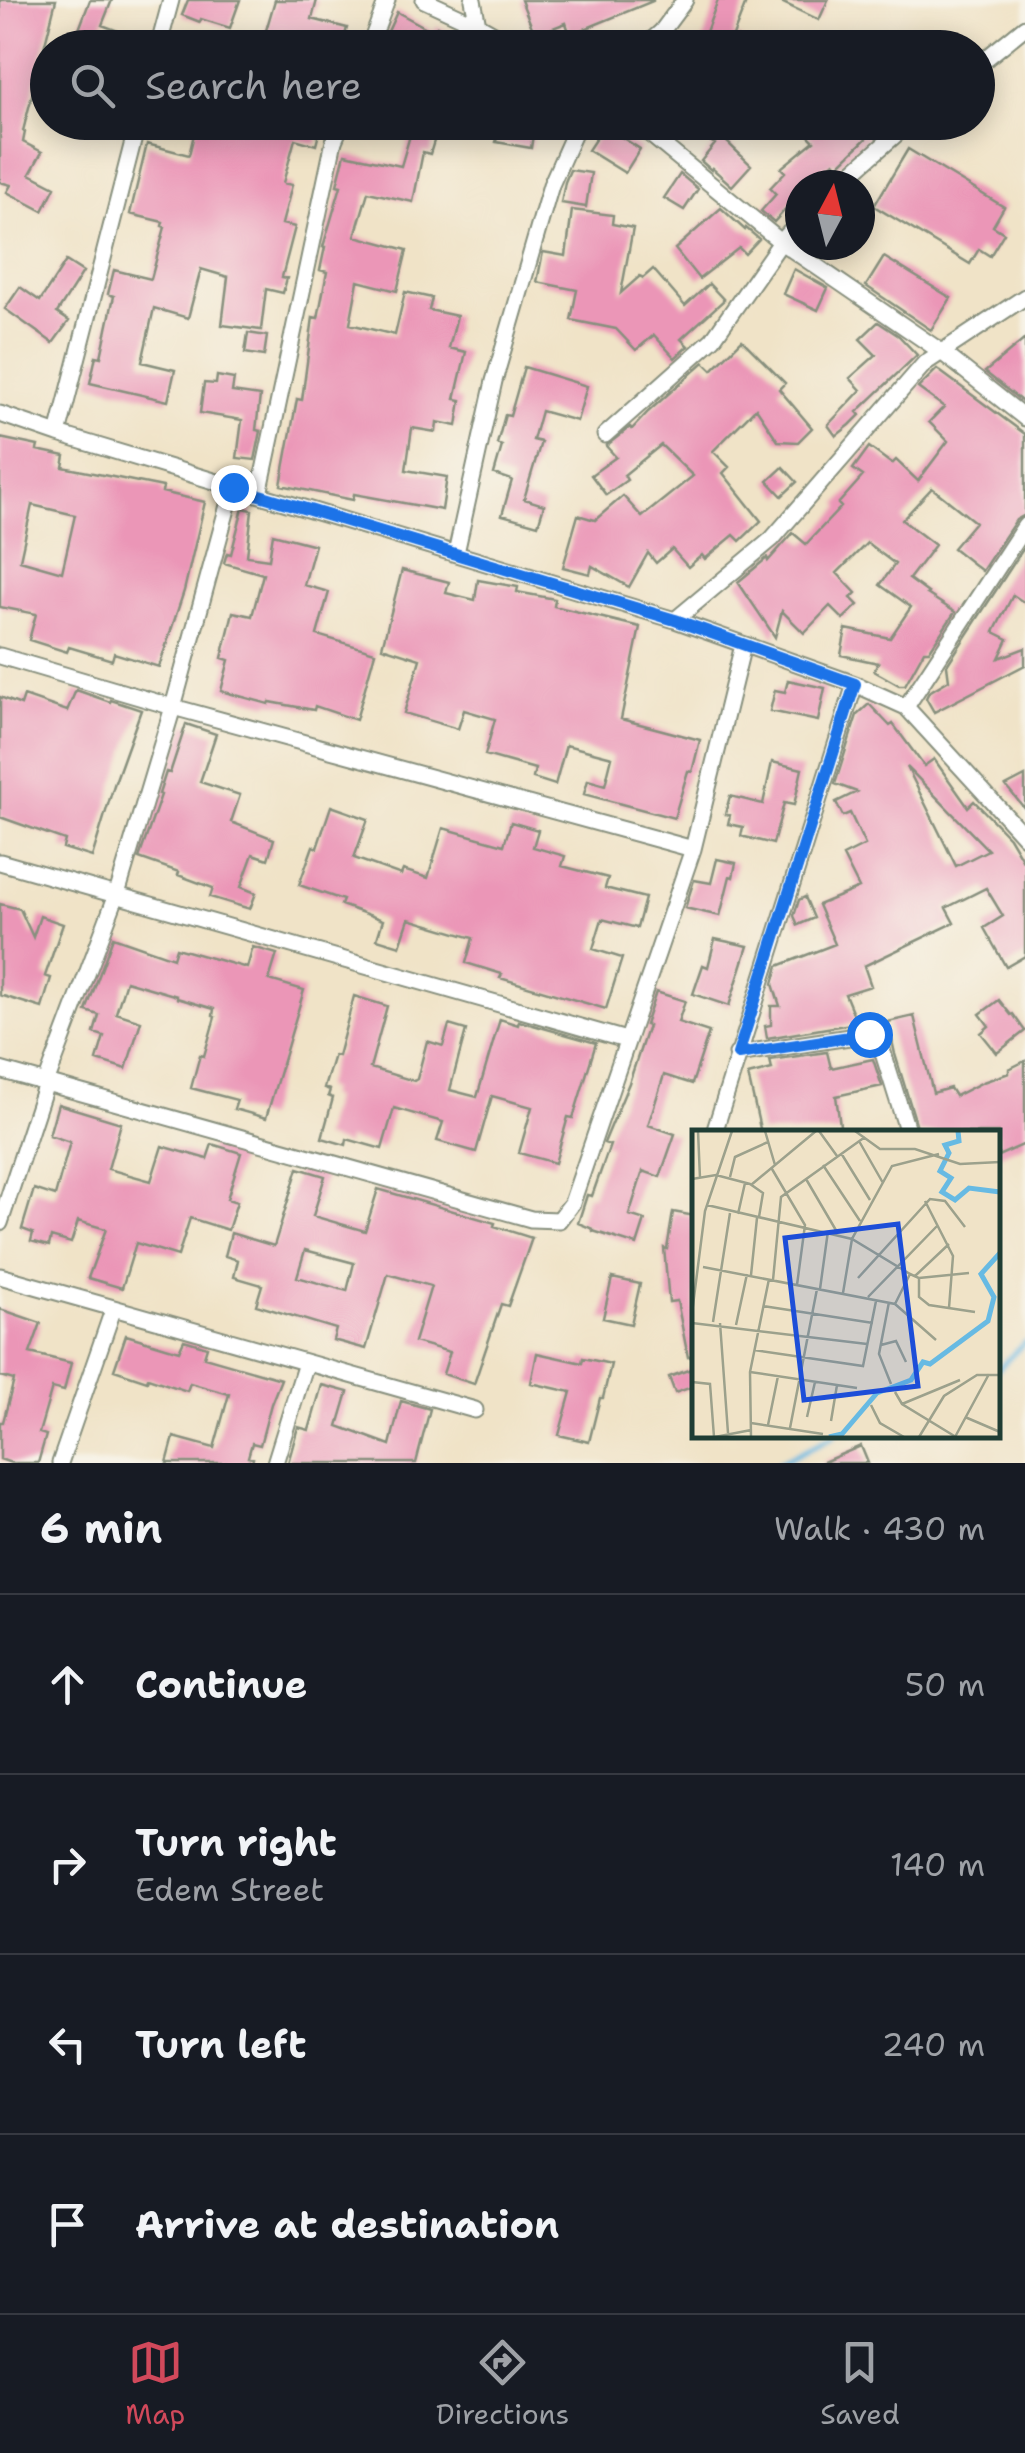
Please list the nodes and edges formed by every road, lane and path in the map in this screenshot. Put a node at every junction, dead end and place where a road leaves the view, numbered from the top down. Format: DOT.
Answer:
graph roads {
  1 [pos="171,0"];
  2 [pos="387,0"];
  3 [pos="424,0"];
  4 [pos="472,0"];
  5 [pos="686,0"];
  6 [pos="478,25"];
  7 [pos="1025,28"];
  8 [pos="163,30"];
  9 [pos="376,30"];
  10 [pos="487,30"];
  11 [pos="663,30"];
  12 [pos="995,52"];
  13 [pos="133,140"];
  14 [pos="335,140"];
  15 [pos="571,140"];
  16 [pos="657,140"];
  17 [pos="889,140"];
  18 [pos="855,170"];
  19 [pos="785,238"];
  20 [pos="781,242"];
  21 [pos="1025,297"];
  22 [pos="943,353"];
  23 [pos="0,414"];
  24 [pos="1025,418"];
  25 [pos="58,434"];
  26 [pos="605,436"];
  27 [pos="233,487"];
  28 [pos="259,494"];
  29 [pos="1025,526"];
  30 [pos="456,553"];
  31 [pos="675,620"];
  32 [pos="743,645"];
  33 [pos="0,656"];
  34 [pos="855,684"];
  35 [pos="906,706"];
  36 [pos="173,707"];
  37 [pos="1025,838"];
  38 [pos="693,849"];
  39 [pos="0,862"];
  40 [pos="117,894"];
  41 [pos="626,1040"];
  42 [pos="738,1054"];
  43 [pos="0,1070"];
  44 [pos="46,1083"];
  45 [pos="715,1130"];
  46 [pos="907,1130"];
  47 [pos="0,1222"];
  48 [pos="0,1276"];
  49 [pos="114,1310"];
  50 [pos="306,1364"];
  51 [pos="475,1410"];
  52 [pos="60,1463"];
  53 [pos="275,1463"];
  1 -- 8 [label="street"];
  2 -- 9 [label="street"];
  3 -- 6 [label="street"];
  4 -- 6 [label="street"];
  5 -- 11 [label="street"];
  6 -- 10 [label="street"];
  7 -- 12 [label="street"];
  13 -- 25 [label="street"];
  14 -- 28 [label="street"];
  15 -- 30 [label="street"];
  16 -- 20 [label="street"];
  17 -- 18 [label="street"];
  19 -- 20 [label="street"];
  20 -- 22 [label="street"];
  20 -- 26 [label="street"];
  21 -- 22 [label="street"];
  22 -- 24 [label="street"];
  22 -- 31 [label="street"];
  23 -- 25 [label="street"];
  25 -- 27 [label="street"];
  27 -- 28 [label="street"];
  27 -- 36 [label="street"];
  28 -- 30 [label="street"];
  29 -- 35 [label="street"];
  30 -- 31 [label="street"];
  31 -- 32 [label="street"];
  32 -- 34 [label="street"];
  32 -- 38 [label="street"];
  33 -- 36 [label="street"];
  34 -- 35 [label="street"];
  34 -- 42 [label="street"];
  35 -- 37 [label="street"];
  36 -- 38 [label="street"];
  36 -- 40 [label="street"];
  38 -- 41 [label="street"];
  39 -- 40 [label="street"];
  40 -- 41 [label="street"];
  40 -- 44 [label="street"];
  41 -- 44 [label="street"];
  42 -- 45 [label="street"];
  42 -- 46 [label="street"];
  43 -- 44 [label="street"];
  44 -- 47 [label="street"];
  48 -- 49 [label="street"];
  49 -- 50 [label="street"];
  49 -- 52 [label="street"];
  50 -- 51 [label="street"];
  50 -- 53 [label="street"];
}
